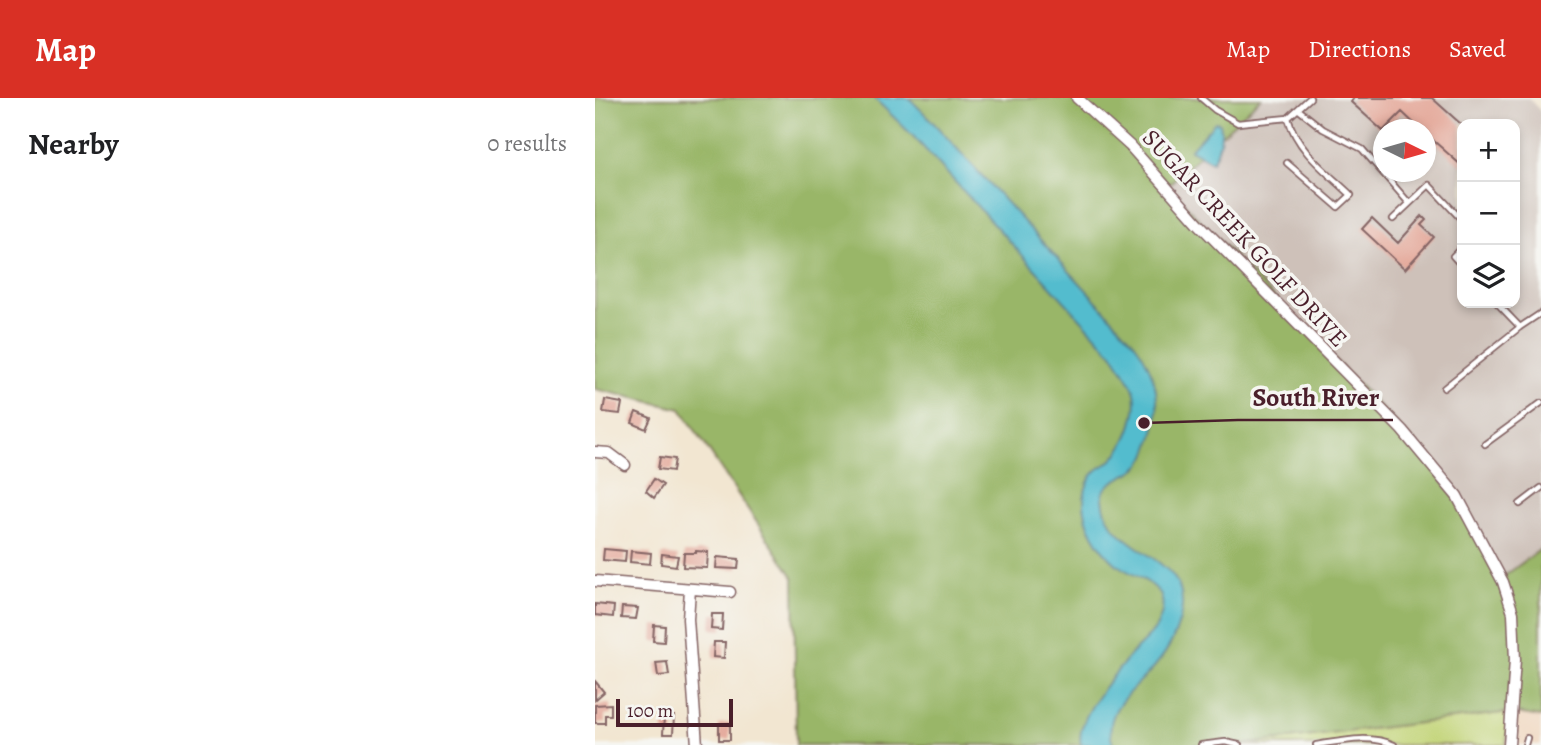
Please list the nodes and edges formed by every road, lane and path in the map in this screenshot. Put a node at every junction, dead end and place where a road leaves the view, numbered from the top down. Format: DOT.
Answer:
graph roads {
  1 [pos="1077,98"];
  2 [pos="1201,98"];
  3 [pos="1310,98"];
  4 [pos="1299,110"];
  5 [pos="1288,118"];
  6 [pos="1287,163"];
  7 [pos="1409,203"];
  8 [pos="1457,215"];
  9 [pos="1393,219"];
  10 [pos="1502,308"];
  11 [pos="1541,313"];
  12 [pos="1520,327"];
  13 [pos="1444,388"];
  14 [pos="1541,403"];
  15 [pos="1485,444"];
  16 [pos="595,452"];
  17 [pos="625,465"];
  18 [pos="1541,488"];
  19 [pos="1520,504"];
  20 [pos="595,581"];
  21 [pos="690,589"];
  22 [pos="730,592"];
  23 [pos="1527,738"];
  24 [pos="697,745"];
  25 [pos="1201,745"];
  26 [pos="1239,745"];
  27 [pos="1316,745"];
  28 [pos="1394,745"];
  29 [pos="1509,745"];
  30 [pos="1525,745"];
  1 -- 29 [label="street, SUGAR CREEK GOLF DRIVE"];
  2 -- 5 [label="lane"];
  3 -- 4 [label="lane"];
  4 -- 5 [label="lane"];
  4 -- 7 [label="lane"];
  5 -- 6 [label="lane"];
  7 -- 8 [label="lane"];
  7 -- 9 [label="lane"];
  10 -- 12 [label="lane"];
  11 -- 12 [label="lane"];
  12 -- 13 [label="lane"];
  14 -- 15 [label="lane"];
  16 -- 17 [label="street"];
  18 -- 19 [label="lane"];
  20 -- 21 [label="street"];
  21 -- 22 [label="street"];
  21 -- 24 [label="street"];
  23 -- 30 [label="lane"];
  25 -- 26 [label="lane"];
  27 -- 28 [label="lane"];
}
